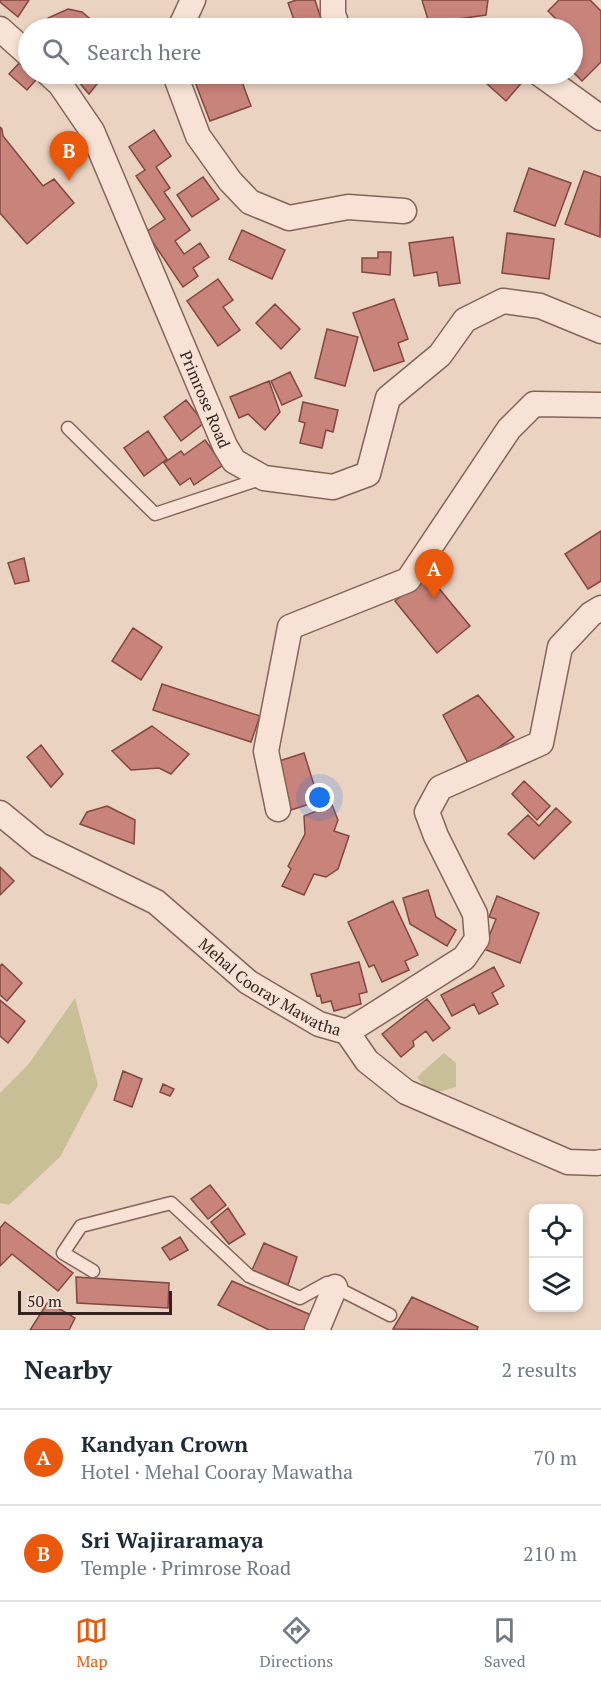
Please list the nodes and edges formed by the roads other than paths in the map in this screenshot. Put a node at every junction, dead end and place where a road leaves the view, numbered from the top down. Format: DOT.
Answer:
graph roads {
  1 [pos="193,0"];
  2 [pos="333,0"];
  3 [pos="185,18"];
  4 [pos="335,18"];
  5 [pos="0,29"];
  6 [pos="18,45"];
  7 [pos="18,53"];
  8 [pos="0,54"];
  9 [pos="60,84"];
  10 [pos="178,84"];
  11 [pos="554,84"];
  12 [pos="601,118"];
  13 [pos="404,211"];
  14 [pos="601,332"];
  15 [pos="601,405"];
  16 [pos="68,429"];
  17 [pos="264,478"];
  18 [pos="601,608"];
  19 [pos="278,809"];
  20 [pos="0,813"];
  21 [pos="347,1032"];
  22 [pos="601,1162"];
  23 [pos="93,1271"];
  24 [pos="335,1287"];
  25 [pos="390,1315"];
  26 [pos="317,1330"];
  1 -- 3 [label="street"];
  2 -- 4 [label="street"];
  5 -- 6 [label="street"];
  7 -- 8 [label="street"];
  9 -- 17 [label="street, Primrose Road"];
  10 -- 13 [label="street"];
  11 -- 12 [label="street"];
  14 -- 17 [label="street, Primrose Road"];
  15 -- 19 [label="street"];
  16 -- 17 [label="lane"];
  18 -- 21 [label="street, Mehal Cooray Mawatha"];
  20 -- 21 [label="street, Mehal Cooray Mawatha"];
  21 -- 22 [label="street"];
  23 -- 24 [label="lane"];
  24 -- 25 [label="lane"];
  24 -- 26 [label="street"];
}
